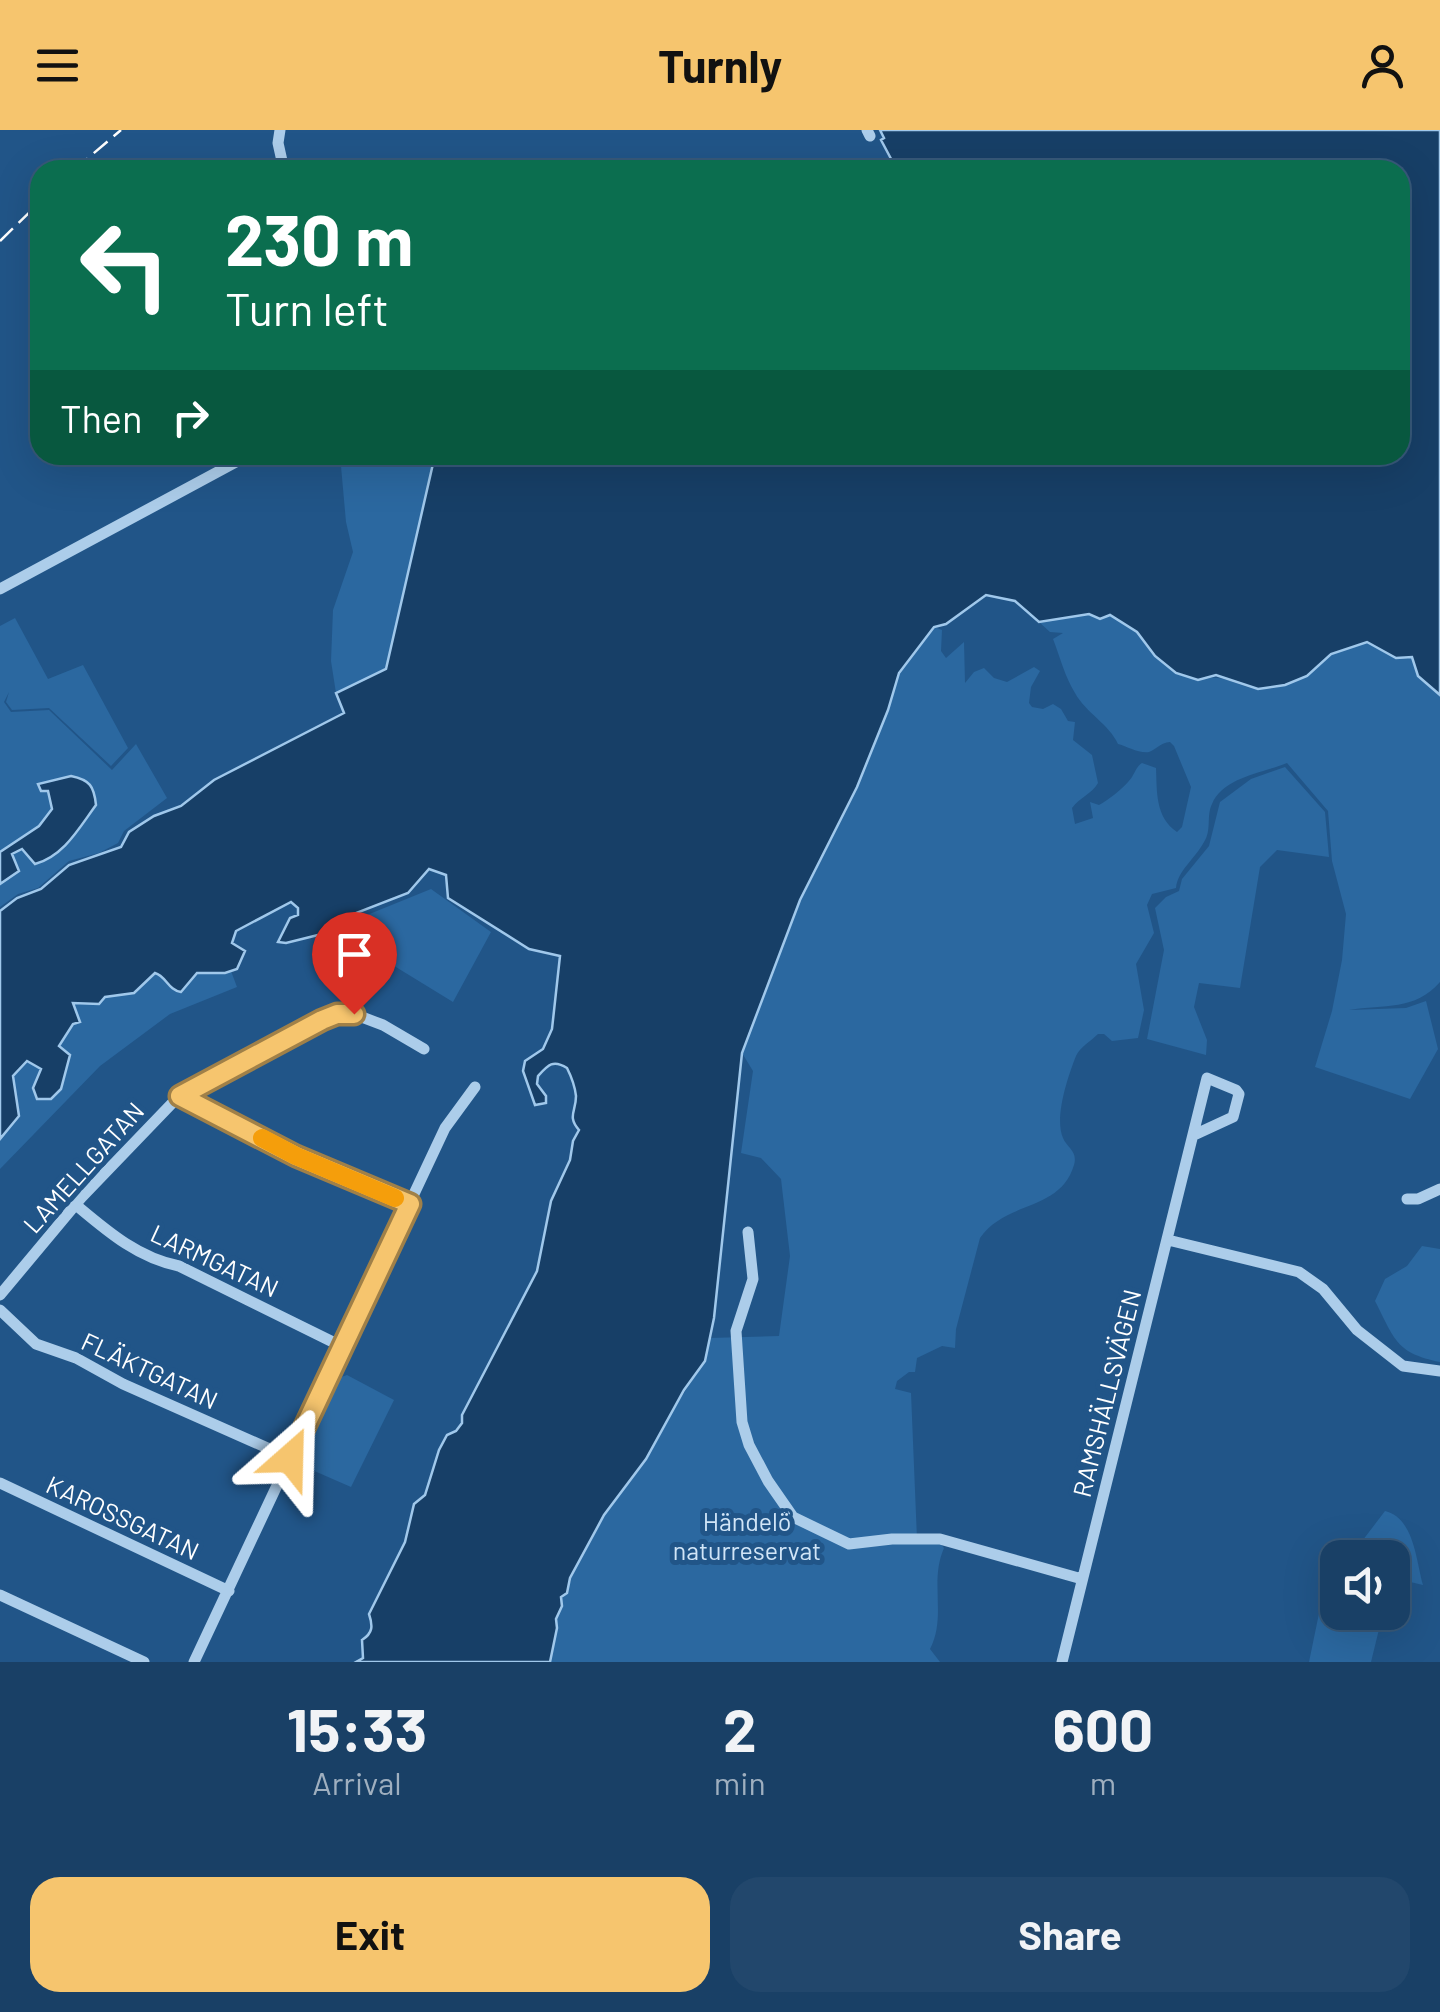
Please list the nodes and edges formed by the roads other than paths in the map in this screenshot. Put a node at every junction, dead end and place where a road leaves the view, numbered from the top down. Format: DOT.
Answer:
graph roads {
  1 [pos="280,130"];
  2 [pos="281,160"];
  3 [pos="230,465"];
  4 [pos="0,589"];
  5 [pos="424,1049"];
  6 [pos="475,1087"];
  7 [pos="180,1096"];
  8 [pos="1194,1135"];
  9 [pos="1440,1190"];
  10 [pos="1407,1199"];
  11 [pos="410,1204"];
  12 [pos="76,1205"];
  13 [pos="748,1232"];
  14 [pos="1168,1240"];
  15 [pos="0,1295"];
  16 [pos="0,1310"];
  17 [pos="341,1346"];
  18 [pos="1440,1371"];
  19 [pos="290,1458"];
  20 [pos="0,1484"];
  21 [pos="1082,1578"];
  22 [pos="228,1591"];
  23 [pos="0,1595"];
  24 [pos="144,1662"];
  25 [pos="194,1662"];
  26 [pos="1062,1662"];
  1 -- 2 [label="street"];
  3 -- 4 [label="street"];
  5 -- 7 [label="street, LAMELLGATAN"];
  6 -- 11 [label="street"];
  7 -- 11 [label="street"];
  7 -- 12 [label="street, LAMELLGATAN"];
  8 -- 8 [label="street, RAMSHÄLLSVÄGEN"];
  8 -- 14 [label="street, RAMSHÄLLSVÄGEN"];
  9 -- 10 [label="street"];
  11 -- 17 [label="street"];
  12 -- 15 [label="street, LAMELLGATAN"];
  12 -- 17 [label="street, LARMGATAN"];
  13 -- 21 [label="street"];
  14 -- 18 [label="street"];
  14 -- 21 [label="street, RAMSHÄLLSVÄGEN"];
  16 -- 19 [label="street, FLÄKTGATAN"];
  17 -- 19 [label="street"];
  19 -- 22 [label="street"];
  20 -- 22 [label="street, KAROSSGATAN"];
  21 -- 26 [label="street, RAMSHÄLLSVÄGEN"];
  22 -- 25 [label="street"];
  23 -- 24 [label="street"];
}
